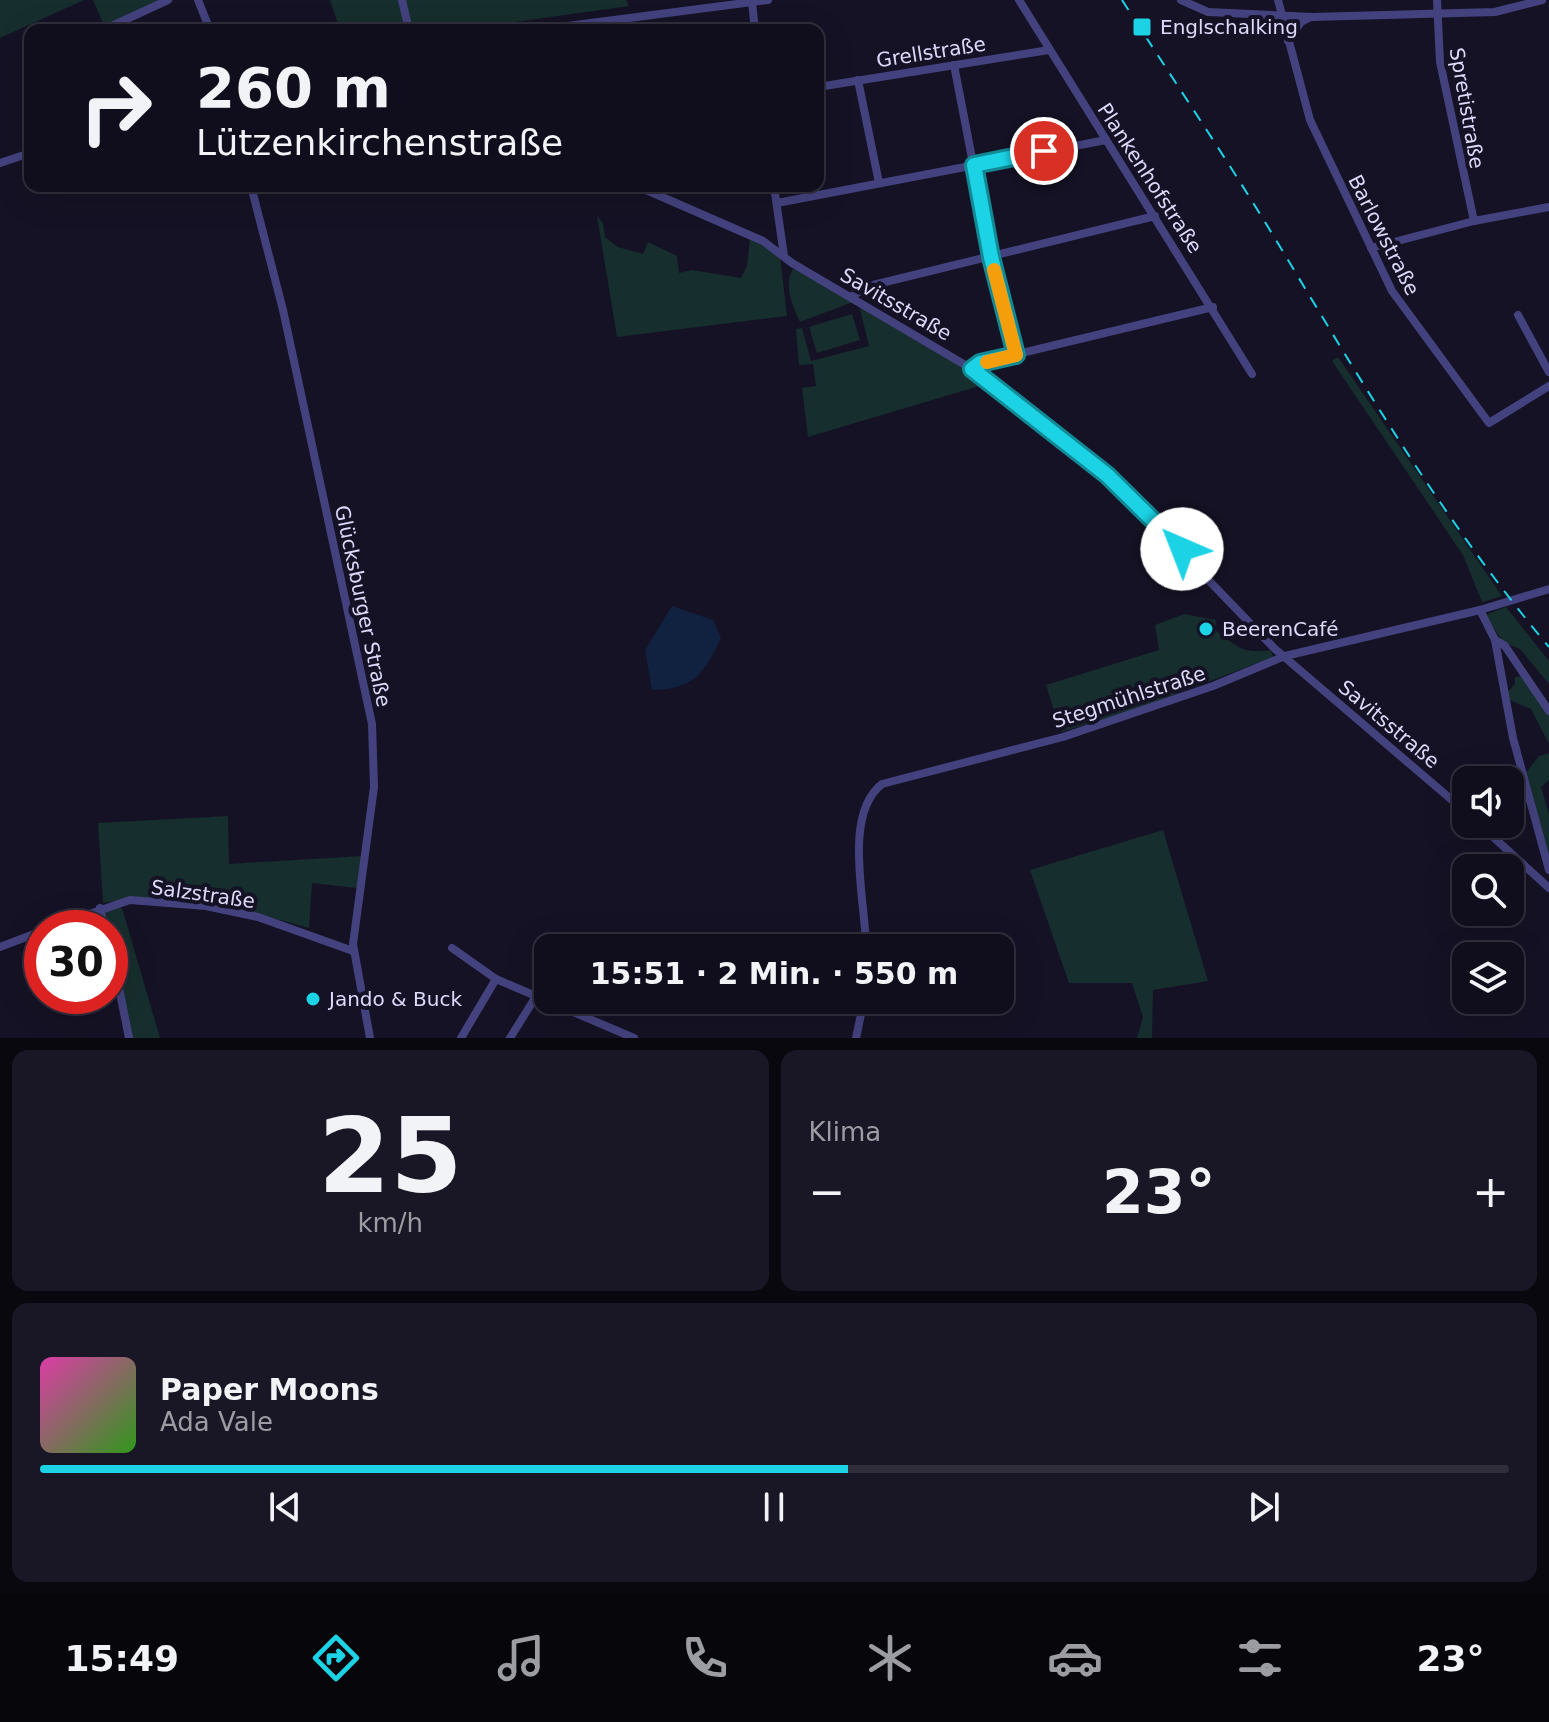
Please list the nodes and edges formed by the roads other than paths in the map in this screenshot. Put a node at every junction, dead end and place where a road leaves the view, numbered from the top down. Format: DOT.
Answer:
graph roads {
  1 [pos="168,0"];
  2 [pos="198,0"];
  3 [pos="402,0"];
  4 [pos="768,0"];
  5 [pos="1019,0"];
  6 [pos="1181,0"];
  7 [pos="1278,0"];
  8 [pos="1437,0"];
  9 [pos="1542,0"];
  10 [pos="754,1"];
  11 [pos="1437,13"];
  12 [pos="1281,14"];
  13 [pos="1312,17"];
  14 [pos="116,24"];
  15 [pos="208,24"];
  16 [pos="408,24"];
  17 [pos="582,24"];
  18 [pos="755,24"];
  19 [pos="1288,42"];
  20 [pos="1049,50"];
  21 [pos="954,65"];
  22 [pos="858,80"];
  23 [pos="824,86"];
  24 [pos="1106,140"];
  25 [pos="24,155"];
  26 [pos="0,163"];
  27 [pos="974,165"];
  28 [pos="879,183"];
  29 [pos="253,192"];
  30 [pos="651,192"];
  31 [pos="775,192"];
  32 [pos="777,203"];
  33 [pos="1549,207"];
  34 [pos="1155,216"];
  35 [pos="1474,221"];
  36 [pos="1371,248"];
  37 [pos="784,256"];
  38 [pos="991,257"];
  39 [pos="852,296"];
  40 [pos="1213,307"];
  41 [pos="1518,315"];
  42 [pos="1016,355"];
  43 [pos="972,369"];
  44 [pos="1549,372"];
  45 [pos="1252,374"];
  46 [pos="1549,386"];
  47 [pos="1549,589"];
  48 [pos="1480,610"];
  49 [pos="1495,640"];
  50 [pos="1285,656"];
  51 [pos="1549,711"];
  52 [pos="1452,800"];
  53 [pos="1494,838"];
  54 [pos="1549,870"];
  55 [pos="1549,888"];
  56 [pos="100,908"];
  57 [pos="95,910"];
  58 [pos="865,934"];
  59 [pos="24,938"];
  60 [pos="0,947"];
  61 [pos="452,948"];
  62 [pos="353,951"];
  63 [pos="496,979"];
  64 [pos="534,998"];
  65 [pos="534,1000"];
  66 [pos="124,1014"];
  67 [pos="575,1014"];
  68 [pos="861,1014"];
  69 [pos="129,1038"];
  70 [pos="370,1038"];
  71 [pos="461,1038"];
  72 [pos="510,1038"];
  73 [pos="634,1038"];
  74 [pos="856,1038"];
  1 -- 14 [label="street"];
  2 -- 15 [label="street"];
  3 -- 16 [label="street"];
  4 -- 10 [label="street"];
  5 -- 20 [label="street, Plankenhofstraße"];
  6 -- 12 [label="street"];
  7 -- 12 [label="street, Barlowstraße"];
  8 -- 11 [label="street, Spretistraße"];
  9 -- 11 [label="street"];
  10 -- 17 [label="street"];
  10 -- 18 [label="street"];
  11 -- 13 [label="street"];
  11 -- 35 [label="street, Spretistraße"];
  12 -- 13 [label="street"];
  12 -- 19 [label="street, Barlowstraße"];
  13 -- 19 [label="street"];
  19 -- 36 [label="street, Barlowstraße"];
  20 -- 21 [label="street, Grellstraße"];
  20 -- 24 [label="street, Plankenhofstraße"];
  21 -- 22 [label="street, Grellstraße"];
  21 -- 27 [label="street"];
  22 -- 23 [label="street, Grellstraße"];
  22 -- 28 [label="street"];
  24 -- 27 [label="street"];
  24 -- 34 [label="street, Plankenhofstraße"];
  25 -- 26 [label="street"];
  27 -- 28 [label="street"];
  27 -- 38 [label="street"];
  28 -- 32 [label="street"];
  29 -- 62 [label="street, Glücksburger Straße"];
  30 -- 37 [label="street, Savitsstraße"];
  31 -- 32 [label="street"];
  32 -- 37 [label="street"];
  33 -- 35 [label="street"];
  34 -- 38 [label="street"];
  34 -- 40 [label="street, Plankenhofstraße"];
  35 -- 36 [label="street"];
  36 -- 46 [label="street, Barlowstraße"];
  37 -- 39 [label="street, Savitsstraße"];
  38 -- 39 [label="street"];
  38 -- 42 [label="street"];
  39 -- 43 [label="street, Savitsstraße"];
  40 -- 42 [label="street"];
  40 -- 45 [label="street, Plankenhofstraße"];
  41 -- 44 [label="street"];
  42 -- 43 [label="street"];
  43 -- 50 [label="street, Savitsstraße"];
  47 -- 48 [label="street, Stegmühlstraße"];
  48 -- 49 [label="street"];
  48 -- 50 [label="street, Stegmühlstraße"];
  49 -- 51 [label="street"];
  49 -- 54 [label="street"];
  50 -- 52 [label="street, Savitsstraße"];
  50 -- 58 [label="street, Stegmühlstraße"];
  53 -- 55 [label="street"];
  56 -- 57 [label="street, Salzstraße"];
  56 -- 62 [label="street, Salzstraße"];
  59 -- 60 [label="street"];
  61 -- 63 [label="street"];
  62 -- 70 [label="street, Glücksburger Straße"];
  63 -- 64 [label="street"];
  63 -- 71 [label="street"];
  65 -- 72 [label="street"];
  66 -- 69 [label="street"];
  67 -- 73 [label="street"];
  68 -- 74 [label="street"];
}
